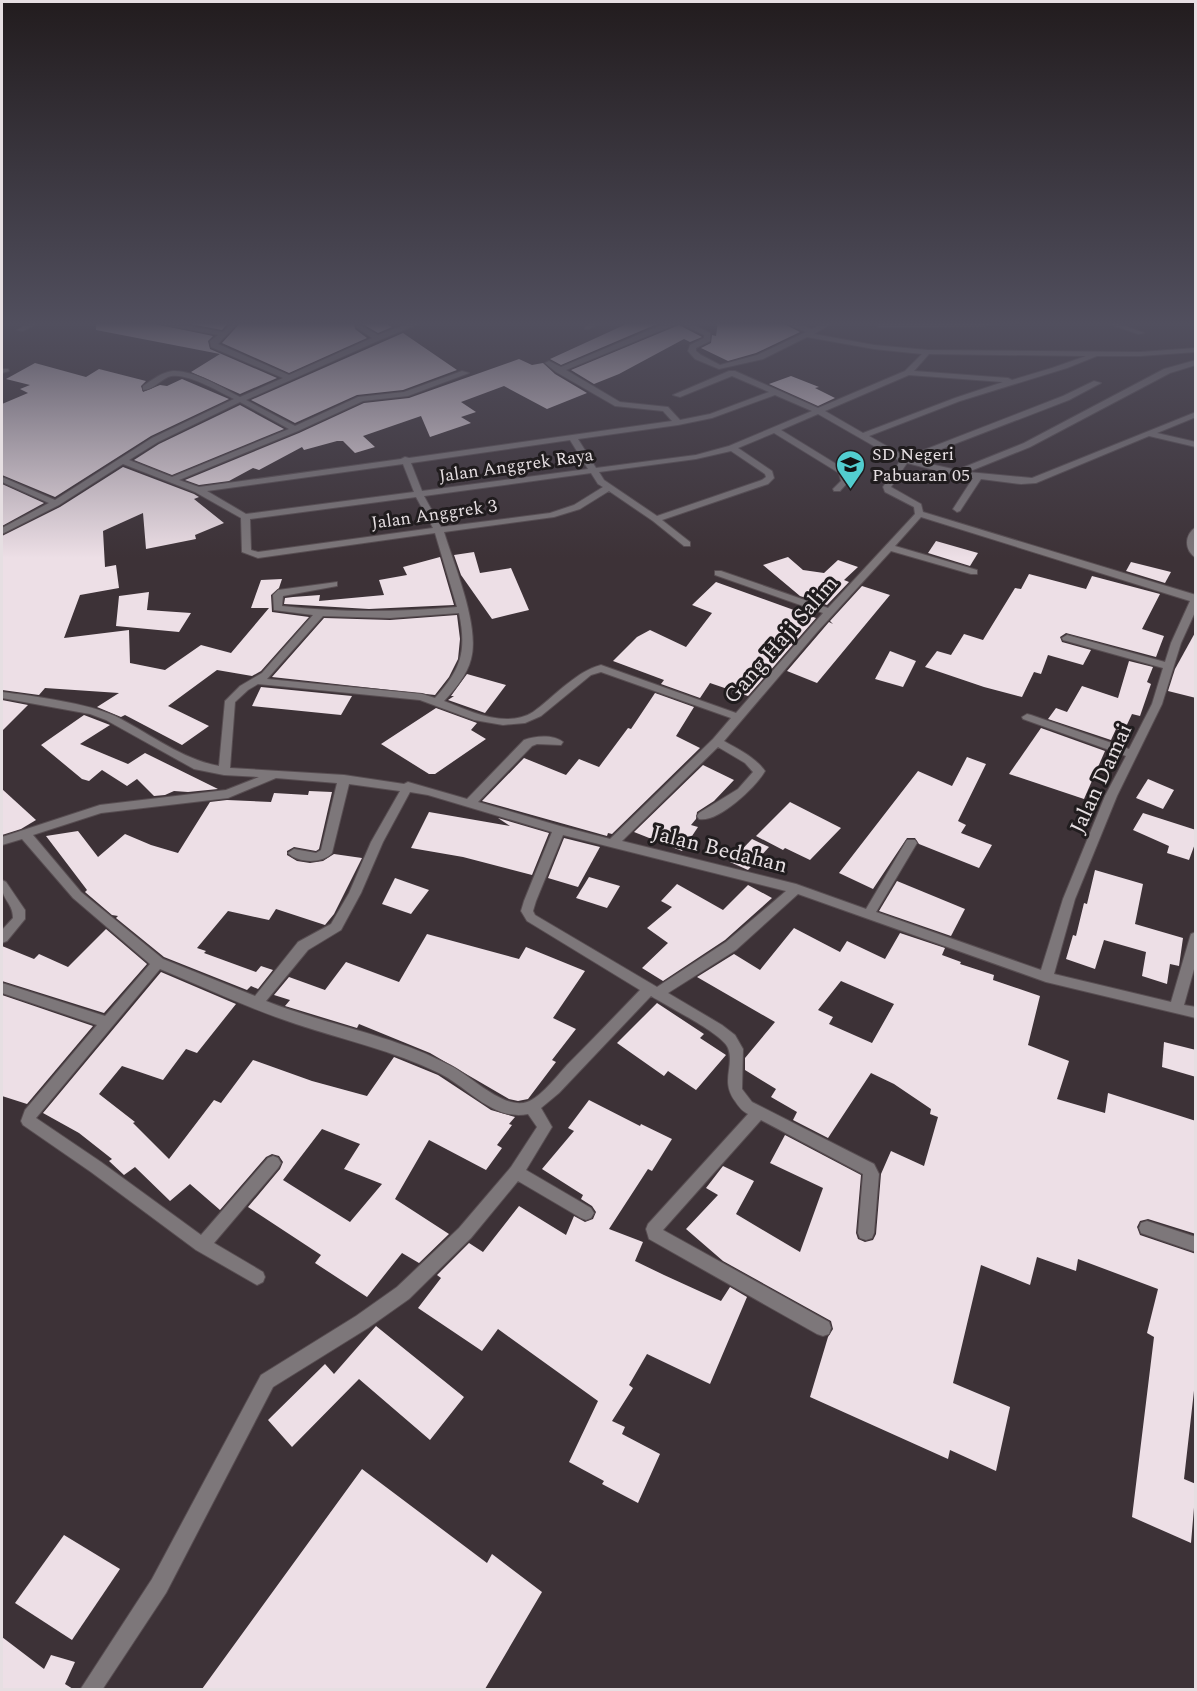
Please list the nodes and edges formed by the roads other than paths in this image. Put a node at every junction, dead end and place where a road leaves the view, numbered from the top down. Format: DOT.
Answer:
graph roads {
  1 [pos="241,400"];
  2 [pos="359,400"];
  3 [pos="611,400"];
  4 [pos="755,400"];
  5 [pos="793,400"];
  6 [pos="847,400"];
  7 [pos="958,400"];
  8 [pos="1061,400"];
  9 [pos="1112,400"];
  10 [pos="820,412"];
  11 [pos="1196,414"];
  12 [pos="678,423"];
  13 [pos="295,429"];
  14 [pos="775,430"];
  15 [pos="1147,433"];
  16 [pos="572,436"];
  17 [pos="863,436"];
  18 [pos="1196,445"];
  19 [pos="732,448"];
  20 [pos="405,459"];
  21 [pos="124,460"];
  22 [pos="905,460"];
  23 [pos="592,471"];
  24 [pos="957,473"];
  25 [pos="978,477"];
  26 [pos="2,479"];
  27 [pos="174,479"];
  28 [pos="608,488"];
  29 [pos="837,489"];
  30 [pos="198,490"];
  31 [pos="419,495"];
  32 [pos="56,503"];
  33 [pos="957,508"];
  34 [pos="919,514"];
  35 [pos="246,517"];
  36 [pos="656,519"];
  37 [pos="1196,530"];
  38 [pos="2,531"];
  39 [pos="439,531"];
  40 [pos="687,544"];
  41 [pos="888,548"];
  42 [pos="1196,555"];
  43 [pos="974,572"];
  44 [pos="718,573"];
  45 [pos="334,584"];
  46 [pos="1195,599"];
  47 [pos="464,610"];
  48 [pos="830,612"];
  49 [pos="320,613"];
  50 [pos="1067,638"];
  51 [pos="1168,666"];
  52 [pos="258,681"];
  53 [pos="2,695"];
  54 [pos="438,701"];
  55 [pos="738,717"];
  56 [pos="1027,717"];
  57 [pos="558,742"];
  58 [pos="717,742"];
  59 [pos="1132,754"];
  60 [pos="224,771"];
  61 [pos="274,775"];
  62 [pos="344,779"];
  63 [pos="408,786"];
  64 [pos="469,804"];
  65 [pos="703,816"];
  66 [pos="559,830"];
  67 [pos="26,835"];
  68 [pos="2,841"];
  69 [pos="613,843"];
  70 [pos="911,843"];
  71 [pos="294,853"];
  72 [pos="2,885"];
  73 [pos="795,889"];
  74 [pos="869,914"];
  75 [pos="1196,937"];
  76 [pos="2,938"];
  77 [pos="158,963"];
  78 [pos="1046,977"];
  79 [pos="2,988"];
  80 [pos="653,991"];
  81 [pos="256,1004"];
  82 [pos="1176,1009"];
  83 [pos="1196,1013"];
  84 [pos="106,1023"];
  85 [pos="532,1107"];
  86 [pos="759,1112"];
  87 [pos="273,1163"];
  88 [pos="516,1172"];
  89 [pos="586,1213"];
  90 [pos="1147,1228"];
  91 [pos="866,1233"];
  92 [pos="202,1245"];
  93 [pos="1196,1245"];
  94 [pos="257,1277"];
  95 [pos="823,1328"];
  96 [pos="90,1689"];
  1 -- 13 [label="street"];
  1 -- 21 [label="street"];
  2 -- 13 [label="street"];
  3 -- 12 [label="street"];
  4 -- 12 [label="street"];
  5 -- 10 [label="street"];
  6 -- 10 [label="street, Jalan Anggrek Raya"];
  7 -- 17 [label="street"];
  8 -- 22 [label="street"];
  9 -- 24 [label="street"];
  10 -- 14 [label="street, Jalan Anggrek Raya"];
  10 -- 17 [label="street"];
  11 -- 15 [label="street"];
  12 -- 16 [label="street"];
  13 -- 27 [label="street"];
  14 -- 19 [label="street, Jalan Anggrek Raya"];
  14 -- 29 [label="street"];
  15 -- 18 [label="street"];
  15 -- 25 [label="street"];
  16 -- 20 [label="street"];
  16 -- 23 [label="street"];
  17 -- 22 [label="street"];
  19 -- 23 [label="street, Jalan Anggrek Raya"];
  19 -- 36 [label="street"];
  20 -- 30 [label="street"];
  20 -- 31 [label="street"];
  21 -- 27 [label="street"];
  21 -- 32 [label="street"];
  22 -- 24 [label="street"];
  22 -- 34 [label="street"];
  23 -- 28 [label="street"];
  23 -- 31 [label="street, Jalan Anggrek Raya"];
  24 -- 25 [label="street"];
  25 -- 33 [label="street"];
  26 -- 32 [label="street"];
  27 -- 30 [label="street"];
  28 -- 36 [label="street"];
  28 -- 39 [label="street, Jalan Anggrek 3"];
  30 -- 35 [label="street"];
  31 -- 35 [label="street, Jalan Anggrek Raya"];
  31 -- 39 [label="street"];
  32 -- 38 [label="street"];
  34 -- 41 [label="street, Gang Haji Salim"];
  34 -- 46 [label="street"];
  35 -- 39 [label="street, Jalan Anggrek 3"];
  36 -- 40 [label="street"];
  37 -- 42 [label="street"];
  39 -- 47 [label="street"];
  41 -- 43 [label="street"];
  41 -- 48 [label="street, Gang Haji Salim"];
  44 -- 48 [label="street"];
  45 -- 49 [label="street"];
  46 -- 51 [label="street, Jalan Damai"];
  47 -- 49 [label="street"];
  47 -- 54 [label="street"];
  48 -- 55 [label="street, Gang Haji Salim"];
  49 -- 52 [label="street"];
  50 -- 51 [label="street"];
  51 -- 59 [label="street, Jalan Damai"];
  52 -- 54 [label="street"];
  52 -- 60 [label="street"];
  53 -- 60 [label="street, Jalan Bedahan"];
  54 -- 55 [label="street"];
  55 -- 58 [label="street, Gang Haji Salim"];
  56 -- 59 [label="street"];
  57 -- 64 [label="street"];
  58 -- 65 [label="street"];
  58 -- 69 [label="street, Gang Haji Salim"];
  59 -- 78 [label="street, Jalan Damai"];
  60 -- 61 [label="street, Jalan Bedahan"];
  61 -- 62 [label="street, Jalan Bedahan"];
  61 -- 67 [label="street"];
  62 -- 63 [label="street, Jalan Bedahan"];
  62 -- 71 [label="street"];
  63 -- 64 [label="street, Jalan Bedahan"];
  63 -- 81 [label="street"];
  64 -- 66 [label="street, Jalan Bedahan"];
  66 -- 69 [label="street, Jalan Bedahan"];
  66 -- 80 [label="street"];
  67 -- 68 [label="street"];
  67 -- 77 [label="street"];
  69 -- 73 [label="street, Jalan Bedahan"];
  70 -- 74 [label="street"];
  72 -- 76 [label="street"];
  73 -- 74 [label="street, Jalan Bedahan"];
  73 -- 80 [label="street"];
  74 -- 78 [label="street, Jalan Bedahan"];
  75 -- 82 [label="street"];
  77 -- 81 [label="street"];
  77 -- 84 [label="street"];
  78 -- 82 [label="street, Jalan Bedahan"];
  79 -- 84 [label="street"];
  80 -- 85 [label="street"];
  80 -- 86 [label="street"];
  81 -- 85 [label="street"];
  82 -- 83 [label="street, Jalan Bedahan"];
  84 -- 92 [label="street"];
  85 -- 88 [label="street"];
  86 -- 91 [label="street"];
  86 -- 95 [label="street"];
  87 -- 92 [label="street"];
  88 -- 89 [label="street"];
  88 -- 96 [label="street"];
  90 -- 93 [label="street"];
  92 -- 94 [label="street"];
}
